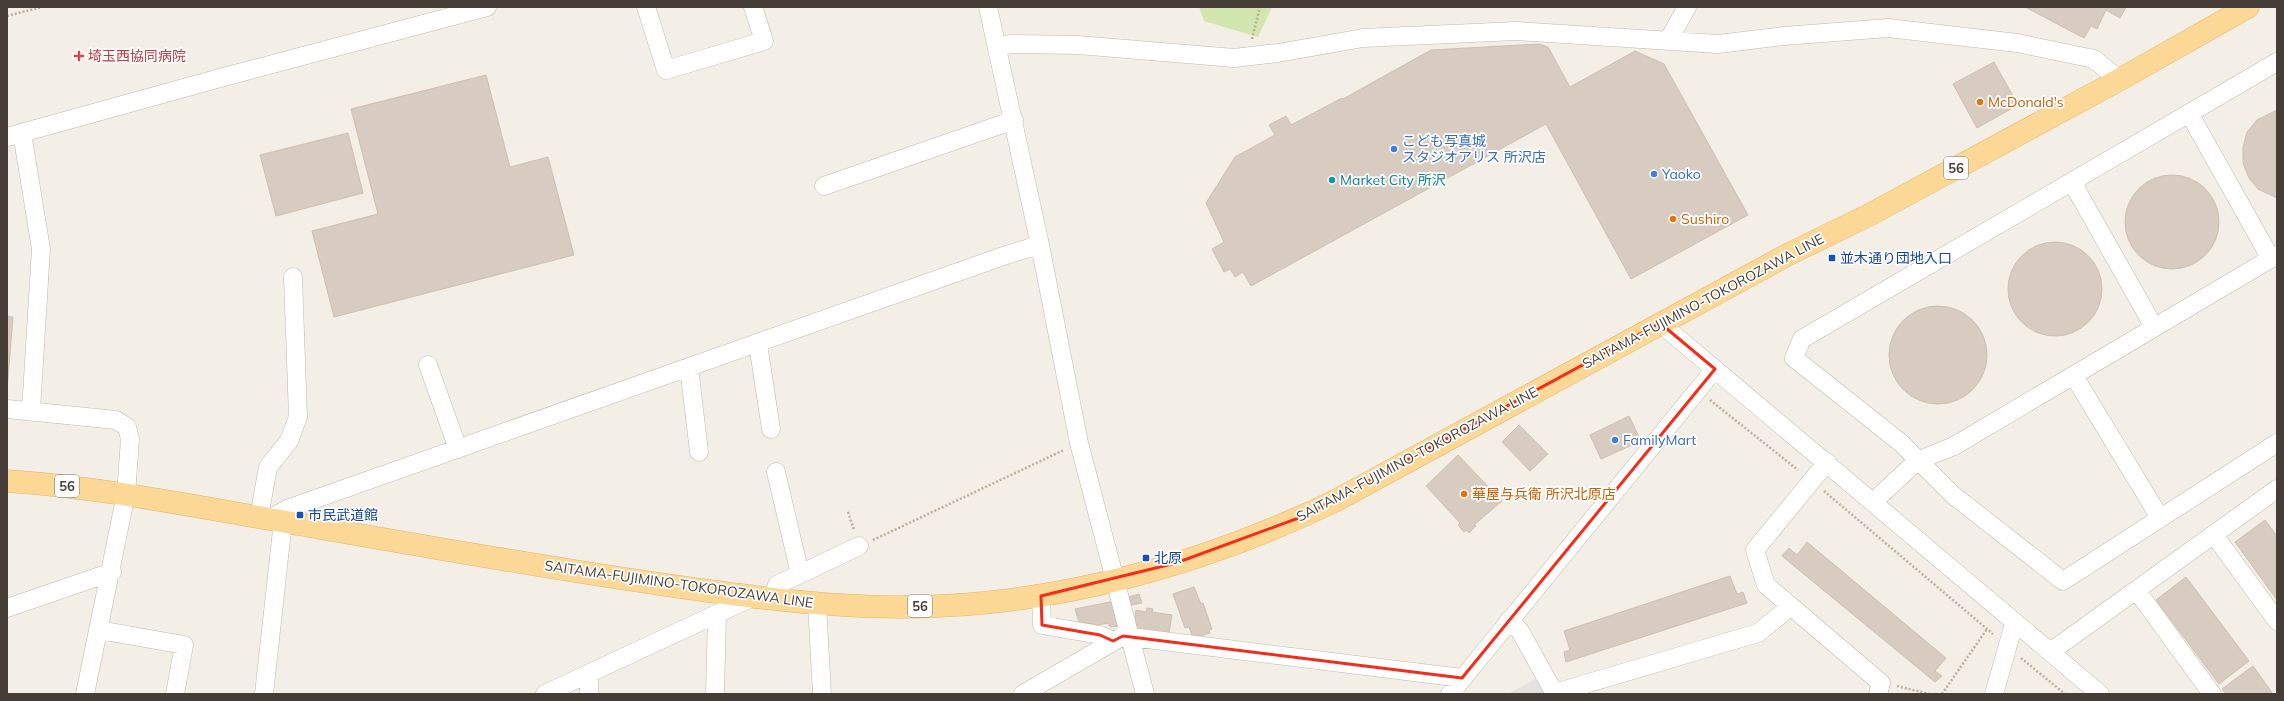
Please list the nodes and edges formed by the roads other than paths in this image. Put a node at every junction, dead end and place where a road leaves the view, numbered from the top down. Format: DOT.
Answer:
graph roads {
  1 [pos="487,7"];
  2 [pos="647,7"];
  3 [pos="753,7"];
  4 [pos="988,7"];
  5 [pos="1687,7"];
  6 [pos="2248,7"];
  7 [pos="1668,41"];
  8 [pos="998,46"];
  9 [pos="2277,62"];
  10 [pos="2119,80"];
  11 [pos="2189,113"];
  12 [pos="1014,120"];
  13 [pos="14,135"];
  14 [pos="2072,182"];
  15 [pos="824,186"];
  16 [pos="1040,245"];
  17 [pos="2274,257"];
  18 [pos="293,277"];
  19 [pos="1660,323"];
  20 [pos="2154,327"];
  21 [pos="758,344"];
  22 [pos="428,365"];
  23 [pos="689,367"];
  24 [pos="1715,369"];
  25 [pos="2074,376"];
  26 [pos="7,409"];
  27 [pos="31,412"];
  28 [pos="771,429"];
  29 [pos="2277,442"];
  30 [pos="458,449"];
  31 [pos="699,452"];
  32 [pos="1917,461"];
  33 [pos="1827,462"];
  34 [pos="776,472"];
  35 [pos="7,481"];
  36 [pos="2277,489"];
  37 [pos="126,494"];
  38 [pos="1873,502"];
  39 [pos="2160,518"];
  40 [pos="270,519"];
  41 [pos="2214,535"];
  42 [pos="859,546"];
  43 [pos="112,572"];
  44 [pos="800,574"];
  45 [pos="1114,580"];
  46 [pos="2137,591"];
  47 [pos="1041,596"];
  48 [pos="762,598"];
  49 [pos="817,604"];
  50 [pos="1790,607"];
  51 [pos="7,608"];
  52 [pos="717,614"];
  53 [pos="1509,620"];
  54 [pos="2277,621"];
  55 [pos="2014,624"];
  56 [pos="99,630"];
  57 [pos="1131,637"];
  58 [pos="1113,641"];
  59 [pos="2050,652"];
  60 [pos="589,674"];
  61 [pos="1462,678"];
  62 [pos="1879,688"];
  63 [pos="2088,690"];
  64 [pos="85,694"];
  65 [pos="175,694"];
  66 [pos="264,694"];
  67 [pos="545,694"];
  68 [pos="589,694"];
  69 [pos="715,694"];
  70 [pos="822,694"];
  71 [pos="1023,694"];
  72 [pos="1145,694"];
  73 [pos="1450,694"];
  74 [pos="1555,694"];
  75 [pos="1994,694"];
  76 [pos="2212,694"];
  1 -- 13 [label="street"];
  2 -- 3 [label="street"];
  4 -- 8 [label="street"];
  5 -- 7 [label="street"];
  6 -- 10 [label="main road, SAITAMA-FUJIMINO-TOKOROZAWA LINE / 56"];
  7 -- 8 [label="street"];
  7 -- 10 [label="street"];
  8 -- 12 [label="street"];
  9 -- 11 [label="street"];
  10 -- 19 [label="main road, SAITAMA-FUJIMINO-TOKOROZAWA LINE / 56"];
  11 -- 14 [label="street"];
  11 -- 17 [label="street"];
  12 -- 15 [label="street"];
  12 -- 16 [label="street"];
  13 -- 27 [label="street"];
  14 -- 20 [label="street"];
  14 -- 32 [label="street"];
  16 -- 21 [label="street"];
  16 -- 45 [label="street"];
  17 -- 20 [label="street"];
  18 -- 40 [label="street"];
  19 -- 24 [label="street"];
  19 -- 45 [label="main road, SAITAMA-FUJIMINO-TOKOROZAWA LINE / 56"];
  20 -- 25 [label="street"];
  21 -- 23 [label="street"];
  21 -- 28 [label="street"];
  22 -- 30 [label="street"];
  23 -- 30 [label="street"];
  23 -- 31 [label="street"];
  24 -- 33 [label="street"];
  24 -- 53 [label="street"];
  25 -- 32 [label="street"];
  25 -- 39 [label="street"];
  26 -- 27 [label="street"];
  27 -- 37 [label="street"];
  29 -- 39 [label="street"];
  30 -- 40 [label="street"];
  32 -- 38 [label="street"];
  32 -- 39 [label="street"];
  33 -- 38 [label="street"];
  33 -- 50 [label="street"];
  34 -- 44 [label="street"];
  35 -- 37 [label="main road, SAITAMA-FUJIMINO-TOKOROZAWA LINE / 56"];
  36 -- 41 [label="street"];
  37 -- 40 [label="main road, SAITAMA-FUJIMINO-TOKOROZAWA LINE / 56"];
  37 -- 43 [label="street"];
  38 -- 55 [label="street"];
  40 -- 48 [label="main road, SAITAMA-FUJIMINO-TOKOROZAWA LINE / 56"];
  40 -- 66 [label="street"];
  41 -- 46 [label="street"];
  41 -- 54 [label="street"];
  42 -- 44 [label="street"];
  43 -- 51 [label="street"];
  43 -- 56 [label="street"];
  44 -- 48 [label="street"];
  45 -- 47 [label="main road, SAITAMA-FUJIMINO-TOKOROZAWA LINE / 56"];
  45 -- 57 [label="street"];
  46 -- 59 [label="street"];
  46 -- 76 [label="street"];
  47 -- 49 [label="main road, SAITAMA-FUJIMINO-TOKOROZAWA LINE / 56"];
  47 -- 58 [label="street"];
  48 -- 49 [label="main road, SAITAMA-FUJIMINO-TOKOROZAWA LINE / 56"];
  48 -- 52 [label="street"];
  49 -- 70 [label="street"];
  50 -- 62 [label="street"];
  50 -- 74 [label="street"];
  52 -- 60 [label="street"];
  52 -- 69 [label="street"];
  53 -- 61 [label="street"];
  53 -- 74 [label="street"];
  55 -- 59 [label="street"];
  55 -- 75 [label="street"];
  56 -- 64 [label="street"];
  56 -- 65 [label="street"];
  57 -- 58 [label="street"];
  57 -- 61 [label="street"];
  57 -- 72 [label="street"];
  58 -- 71 [label="street"];
  59 -- 63 [label="street"];
  60 -- 67 [label="street"];
  60 -- 68 [label="street"];
  61 -- 73 [label="street"];
}
